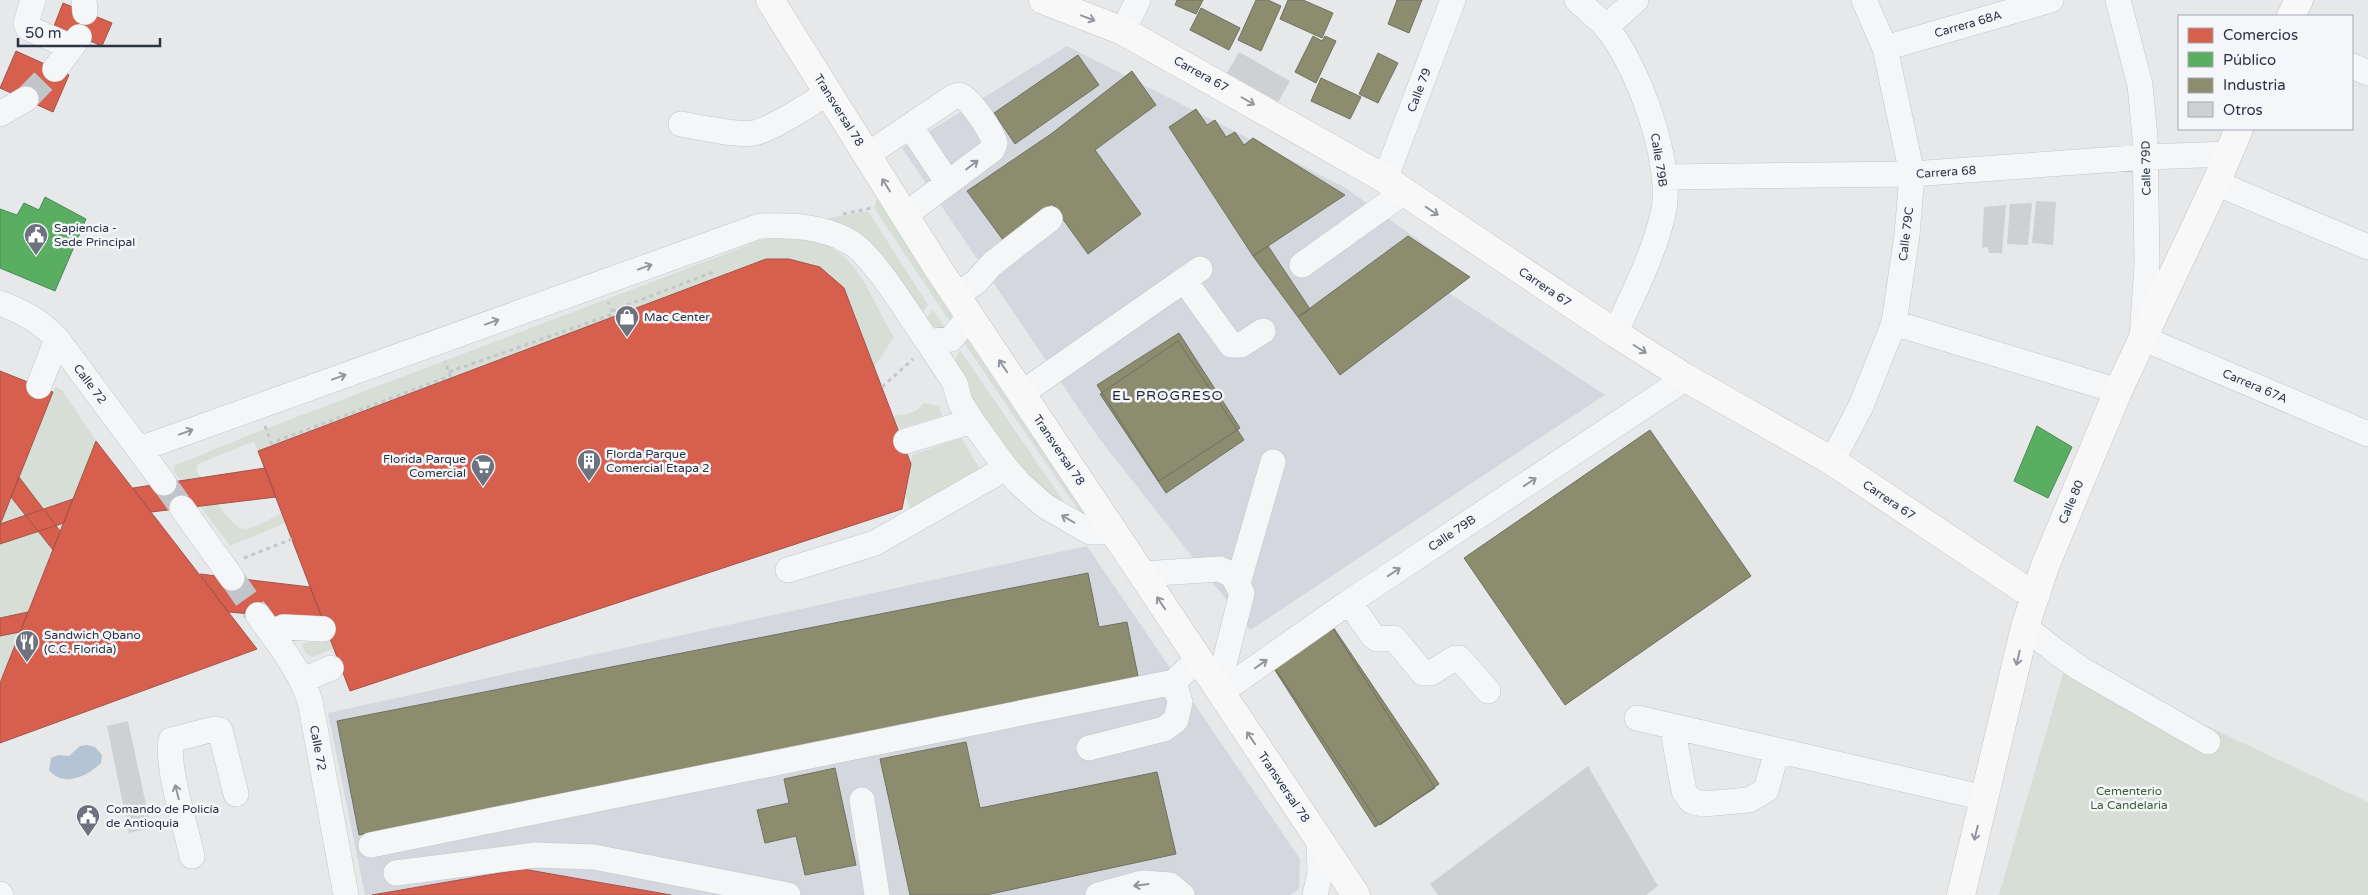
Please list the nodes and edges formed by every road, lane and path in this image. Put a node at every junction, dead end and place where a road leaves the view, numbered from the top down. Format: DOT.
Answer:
graph roads {
  1 [pos="33,0"];
  2 [pos="770,0"];
  3 [pos="1043,0"];
  4 [pos="1138,0"];
  5 [pos="1453,0"];
  6 [pos="1577,0"];
  7 [pos="1636,0"];
  8 [pos="1864,0"];
  9 [pos="2051,0"];
  10 [pos="2118,0"];
  11 [pos="2299,0"];
  12 [pos="2292,15"];
  13 [pos="1606,27"];
  14 [pos="1123,31"];
  15 [pos="1885,48"];
  16 [pos="2353,66"];
  17 [pos="55,68"];
  18 [pos="2368,73"];
  19 [pos="828,92"];
  20 [pos="26,99"];
  21 [pos="0,114"];
  22 [pos="681,124"];
  23 [pos="910,126"];
  24 [pos="2239,130"];
  25 [pos="2228,154"];
  26 [pos="867,155"];
  27 [pos="2147,157"];
  28 [pos="1912,174"];
  29 [pos="1664,177"];
  30 [pos="948,183"];
  31 [pos="2216,183"];
  32 [pos="1394,185"];
  33 [pos="904,215"];
  34 [pos="1050,220"];
  35 [pos="2368,247"];
  36 [pos="1302,265"];
  37 [pos="713,272"];
  38 [pos="0,303"];
  39 [pos="963,306"];
  40 [pos="1894,322"];
  41 [pos="1263,332"];
  42 [pos="1615,334"];
  43 [pos="2142,338"];
  44 [pos="58,339"];
  45 [pos="931,347"];
  46 [pos="444,356"];
  47 [pos="449,372"];
  48 [pos="1686,378"];
  49 [pos="39,386"];
  50 [pos="882,387"];
  51 [pos="2118,391"];
  52 [pos="1022,393"];
  53 [pos="972,421"];
  54 [pos="265,425"];
  55 [pos="2368,434"];
  56 [pos="906,441"];
  57 [pos="140,449"];
  58 [pos="1273,462"];
  59 [pos="1832,462"];
  60 [pos="1006,468"];
  61 [pos="164,483"];
  62 [pos="182,508"];
  63 [pos="1114,532"];
  64 [pos="292,539"];
  65 [pos="236,569"];
  66 [pos="788,570"];
  67 [pos="1142,574"];
  68 [pos="1238,583"];
  69 [pos="2036,595"];
  70 [pos="1349,602"];
  71 [pos="258,615"];
  72 [pos="2025,626"];
  73 [pos="323,629"];
  74 [pos="273,635"];
  75 [pos="1198,659"];
  76 [pos="331,668"];
  77 [pos="303,680"];
  78 [pos="1174,682"];
  79 [pos="1219,690"];
  80 [pos="1488,691"];
  81 [pos="1637,718"];
  82 [pos="1672,726"];
  83 [pos="2208,742"];
  84 [pos="1089,748"];
  85 [pos="1777,751"];
  86 [pos="236,794"];
  87 [pos="1985,798"];
  88 [pos="862,800"];
  89 [pos="1319,841"];
  90 [pos="371,845"];
  91 [pos="192,856"];
  92 [pos="396,873"];
  93 [pos="346,895"];
  94 [pos="788,895"];
  95 [pos="877,895"];
  96 [pos="1098,895"];
  97 [pos="1182,895"];
  98 [pos="1316,895"];
  99 [pos="1356,895"];
  100 [pos="1961,895"];
  1 -- 17 [label="street"];
  2 -- 19 [label="main road, Transversal 78"];
  3 -- 14 [label="main road, Carrera 67, one-way"];
  4 -- 14 [label="street"];
  5 -- 32 [label="street, Calle 79"];
  6 -- 13 [label="street, Calle 79B"];
  7 -- 13 [label="street"];
  8 -- 15 [label="street, Calle 79C"];
  9 -- 15 [label="street, Carrera 68A"];
  10 -- 27 [label="street, Calle 79D"];
  11 -- 12 [label="main road"];
  13 -- 29 [label="street, Calle 79B"];
  14 -- 32 [label="main road, Carrera 67, one-way"];
  15 -- 28 [label="street, Calle 79C"];
  16 -- 18 [label="street"];
  19 -- 22 [label="street"];
  19 -- 26 [label="main road, Transversal 78"];
  20 -- 21 [label="street"];
  23 -- 26 [label="street"];
  23 -- 30 [label="street"];
  30 -- 23 [label="street, one-way"];
  24 -- 25 [label="main road, Calle 80"];
  25 -- 27 [label="street, Carrera 68"];
  25 -- 31 [label="main road, Calle 80"];
  33 -- 26 [label="main road, Transversal 78, one-way"];
  27 -- 28 [label="street, Carrera 68"];
  27 -- 43 [label="street, Calle 79D"];
  28 -- 29 [label="street, Carrera 68"];
  28 -- 40 [label="street, Calle 79C"];
  29 -- 42 [label="street, Calle 79B"];
  30 -- 33 [label="street"];
  31 -- 35 [label="street"];
  31 -- 43 [label="main road, Calle 80"];
  32 -- 36 [label="street"];
  32 -- 42 [label="main road, Carrera 67, one-way"];
  33 -- 39 [label="main road, Transversal 78"];
  34 -- 39 [label="street"];
  37 -- 47 [label="path"];
  38 -- 44 [label="street, Calle 72"];
  39 -- 45 [label="street"];
  52 -- 39 [label="main road, Transversal 78, one-way"];
  40 -- 51 [label="street"];
  40 -- 59 [label="street, Calle 79C"];
  41 -- 52 [label="street"];
  42 -- 48 [label="main road, Carrera 67, one-way"];
  43 -- 51 [label="main road, Calle 80"];
  43 -- 55 [label="street, Carrera 67A"];
  44 -- 49 [label="street"];
  44 -- 57 [label="street, Calle 72"];
  45 -- 50 [label="path"];
  45 -- 53 [label="street"];
  57 -- 45 [label="street, one-way"];
  46 -- 47 [label="path"];
  47 -- 54 [label="path"];
  48 -- 59 [label="main road, Carrera 67"];
  70 -- 48 [label="street, Calle 79B, one-way"];
  51 -- 69 [label="main road, Calle 80"];
  52 -- 63 [label="main road, Transversal 78"];
  53 -- 56 [label="street"];
  53 -- 60 [label="street"];
  57 -- 61 [label="street, Calle 72"];
  58 -- 68 [label="street"];
  59 -- 69 [label="main road, Carrera 67"];
  63 -- 60 [label="street, one-way"];
  60 -- 66 [label="street"];
  62 -- 65 [label="street"];
  63 -- 67 [label="main road, Transversal 78"];
  64 -- 65 [label="path"];
  67 -- 68 [label="street"];
  75 -- 67 [label="main road, Transversal 78, one-way"];
  68 -- 79 [label="street"];
  69 -- 72 [label="main road, Calle 80"];
  79 -- 70 [label="street, Calle 79B, one-way"];
  70 -- 80 [label="street"];
  71 -- 74 [label="street, Calle 72"];
  72 -- 83 [label="street"];
  72 -- 87 [label="main road, Calle 80, one-way"];
  73 -- 74 [label="street"];
  74 -- 77 [label="street, Calle 72"];
  75 -- 78 [label="street"];
  75 -- 79 [label="main road, Transversal 78"];
  76 -- 77 [label="street"];
  77 -- 93 [label="street, Calle 72"];
  78 -- 84 [label="street"];
  78 -- 90 [label="street"];
  89 -- 79 [label="main road, Transversal 78, one-way"];
  81 -- 82 [label="street"];
  82 -- 85 [label="street"];
  82 -- 85 [label="street"];
  85 -- 87 [label="street"];
  91 -- 86 [label="street, one-way"];
  87 -- 100 [label="main road, Calle 80, one-way"];
  88 -- 95 [label="street"];
  89 -- 98 [label="street"];
  89 -- 99 [label="main road, Transversal 78"];
  92 -- 94 [label="street"];
  97 -- 96 [label="street, one-way"];
}
